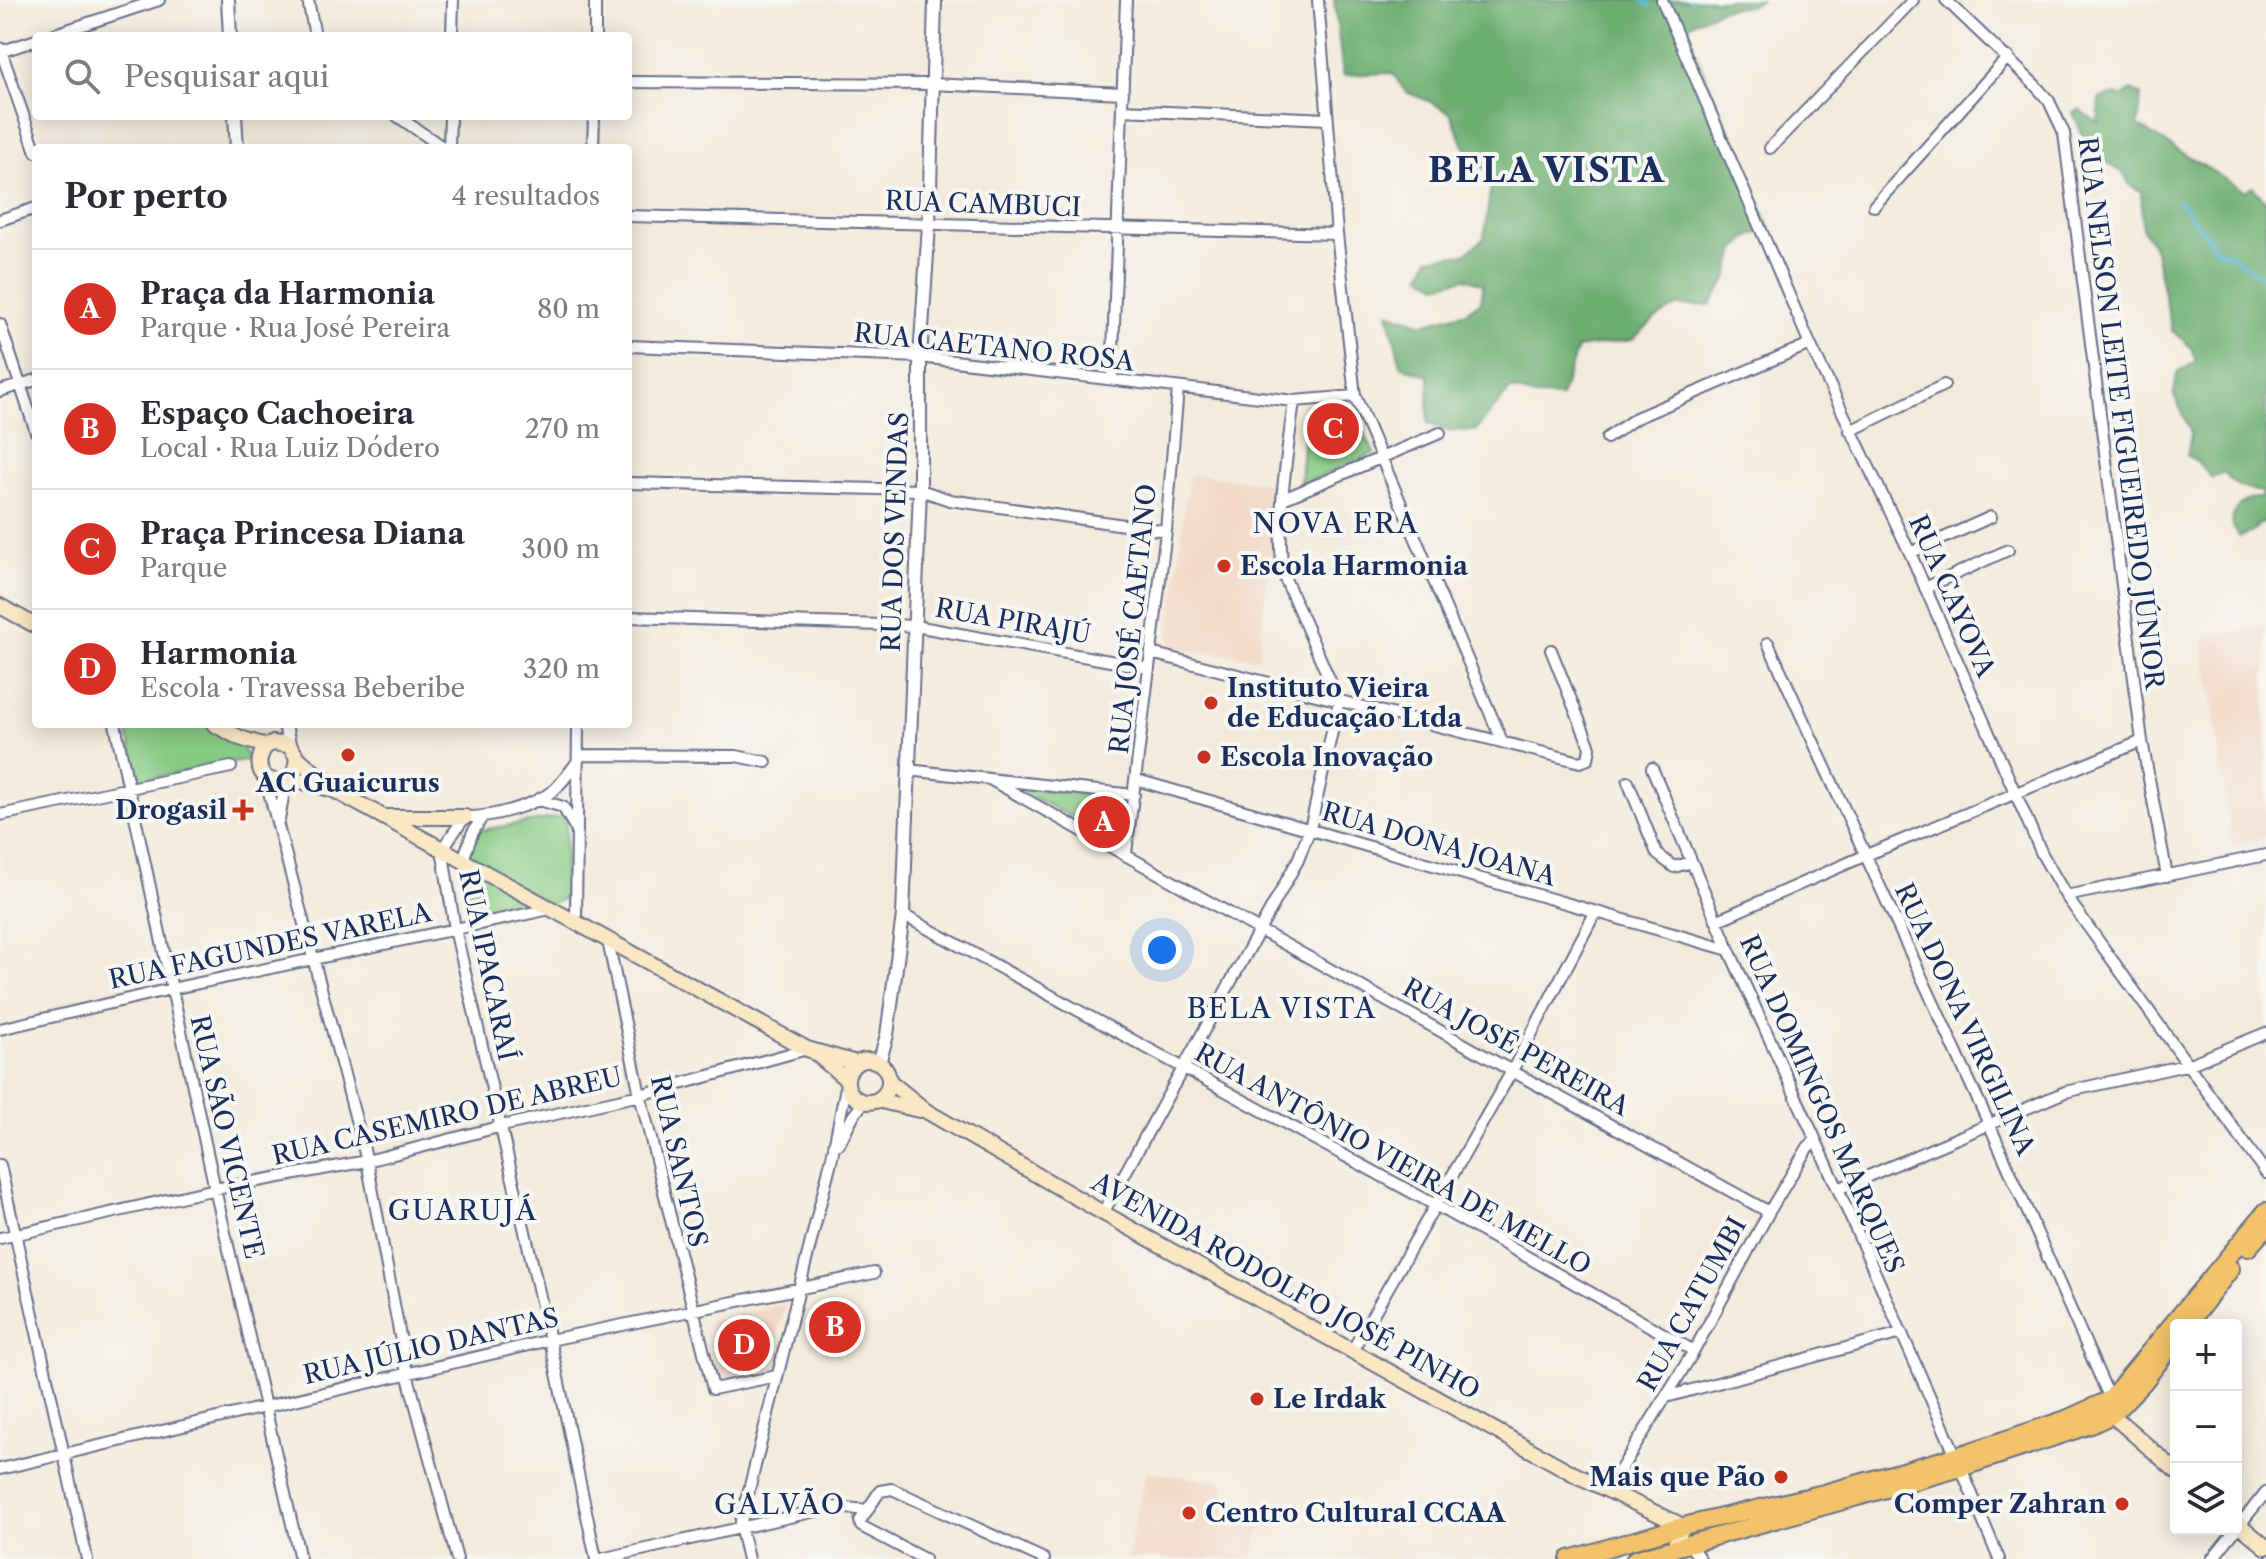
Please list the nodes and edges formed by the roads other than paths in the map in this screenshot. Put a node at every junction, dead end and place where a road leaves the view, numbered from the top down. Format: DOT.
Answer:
graph roads {
  1 [pos="159,0"];
  2 [pos="228,0"];
  3 [pos="308,0"];
  4 [pos="453,0"];
  5 [pos="595,0"];
  6 [pos="935,0"];
  7 [pos="1126,0"];
  8 [pos="1318,0"];
  9 [pos="1662,0"];
  10 [pos="1913,0"];
  11 [pos="1946,0"];
  12 [pos="61,32"];
  13 [pos="230,32"];
  14 [pos="314,32"];
  15 [pos="452,32"];
  16 [pos="595,32"];
  17 [pos="32,41"];
  18 [pos="0,50"];
  19 [pos="2008,57"];
  20 [pos="632,82"];
  21 [pos="931,84"];
  22 [pos="1123,93"];
  23 [pos="1122,110"];
  24 [pos="1327,119"];
  25 [pos="235,120"];
  26 [pos="403,120"];
  27 [pos="450,120"];
  28 [pos="594,120"];
  29 [pos="33,144"];
  30 [pos="232,144"];
  31 [pos="440,144"];
  32 [pos="446,144"];
  33 [pos="593,144"];
  34 [pos="1770,148"];
  35 [pos="1874,206"];
  36 [pos="32,209"];
  37 [pos="632,216"];
  38 [pos="0,220"];
  39 [pos="929,225"];
  40 [pos="1116,230"];
  41 [pos="1337,234"];
  42 [pos="0,324"];
  43 [pos="1810,344"];
  44 [pos="632,346"];
  45 [pos="920,357"];
  46 [pos="1112,379"];
  47 [pos="32,381"];
  48 [pos="22,384"];
  49 [pos="1944,385"];
  50 [pos="1178,388"];
  51 [pos="0,391"];
  52 [pos="1355,396"];
  53 [pos="1294,401"];
  54 [pos="32,418"];
  55 [pos="1850,431"];
  56 [pos="1440,433"];
  57 [pos="1607,438"];
  58 [pos="1381,458"];
  59 [pos="632,483"];
  60 [pos="920,490"];
  61 [pos="1283,499"];
  62 [pos="1991,517"];
  63 [pos="1166,531"];
  64 [pos="2008,550"];
  65 [pos="1910,553"];
  66 [pos="1925,588"];
  67 [pos="3,610"];
  68 [pos="632,617"];
  69 [pos="32,624"];
  70 [pos="915,626"];
  71 [pos="1768,643"];
  72 [pos="1551,650"];
  73 [pos="1151,653"];
  74 [pos="1149,668"];
  75 [pos="1339,701"];
  76 [pos="116,728"];
  77 [pos="221,728"];
  78 [pos="286,728"];
  79 [pos="578,728"];
  80 [pos="240,738"];
  81 [pos="1502,741"];
  82 [pos="2142,741"];
  83 [pos="266,746"];
  84 [pos="293,751"];
  85 [pos="578,758"];
  86 [pos="766,762"];
  87 [pos="231,767"];
  88 [pos="1652,768"];
  89 [pos="908,770"];
  90 [pos="262,772"];
  91 [pos="288,779"];
  92 [pos="991,780"];
  93 [pos="1137,780"];
  94 [pos="1628,782"];
  95 [pos="127,787"];
  96 [pos="334,790"];
  97 [pos="2015,794"];
  98 [pos="1134,795"];
  99 [pos="539,800"];
  100 [pos="0,815"];
  101 [pos="383,817"];
  102 [pos="465,817"];
  103 [pos="482,817"];
  104 [pos="279,822"];
  105 [pos="1310,829"];
  106 [pos="578,832"];
  107 [pos="442,849"];
  108 [pos="1126,853"];
  109 [pos="2266,855"];
  110 [pos="1864,856"];
  111 [pos="463,860"];
  112 [pos="1692,862"];
  113 [pos="2167,876"];
  114 [pos="2066,896"];
  115 [pos="550,909"];
  116 [pos="1595,913"];
  117 [pos="903,915"];
  118 [pos="1716,921"];
  119 [pos="576,922"];
  120 [pos="455,929"];
  121 [pos="1260,929"];
  122 [pos="608,941"];
  123 [pos="1729,950"];
  124 [pos="312,958"];
  125 [pos="171,989"];
  126 [pos="0,1029"];
  127 [pos="2266,1033"];
  128 [pos="810,1050"];
  129 [pos="856,1063"];
  130 [pos="879,1063"];
  131 [pos="2190,1064"];
  132 [pos="1183,1068"];
  133 [pos="1512,1071"];
  134 [pos="847,1081"];
  135 [pos="889,1081"];
  136 [pos="640,1095"];
  137 [pos="870,1101"];
  138 [pos="926,1111"];
  139 [pos="502,1126"];
  140 [pos="1990,1126"];
  141 [pos="1815,1141"];
  142 [pos="832,1157"];
  143 [pos="367,1161"];
  144 [pos="0,1165"];
  145 [pos="2266,1173"];
  146 [pos="215,1189"];
  147 [pos="1838,1189"];
  148 [pos="1437,1206"];
  149 [pos="2266,1211"];
  150 [pos="1769,1212"];
  151 [pos="1103,1213"];
  152 [pos="2266,1228"];
  153 [pos="16,1235"];
  154 [pos="0,1238"];
  155 [pos="874,1273"];
  156 [pos="800,1289"];
  157 [pos="693,1311"];
  158 [pos="2193,1319"];
  159 [pos="1901,1333"];
  160 [pos="550,1340"];
  161 [pos="2170,1348"];
  162 [pos="1352,1351"];
  163 [pos="1694,1351"];
  164 [pos="407,1373"];
  165 [pos="777,1376"];
  166 [pos="1666,1397"];
  167 [pos="266,1406"];
  168 [pos="2111,1407"];
  169 [pos="62,1453"];
  170 [pos="1958,1462"];
  171 [pos="2170,1465"];
  172 [pos="0,1469"];
  173 [pos="1608,1490"];
  174 [pos="2266,1492"];
  175 [pos="1626,1499"];
  176 [pos="868,1510"];
  177 [pos="2242,1519"];
  178 [pos="740,1526"];
  179 [pos="2242,1527"];
  180 [pos="2230,1535"];
  181 [pos="1677,1537"];
  182 [pos="2266,1547"];
  183 [pos="87,1559"];
  184 [pos="300,1559"];
  185 [pos="457,1559"];
  186 [pos="599,1559"];
  187 [pos="748,1559"];
  188 [pos="924,1559"];
  189 [pos="1044,1559"];
  190 [pos="1569,1559"];
  191 [pos="1635,1559"];
  192 [pos="1700,1559"];
  193 [pos="1999,1559"];
  194 [pos="2212,1559"];
  1 -- 12 [label="street"];
  2 -- 13 [label="street"];
  3 -- 14 [label="street"];
  4 -- 15 [label="street"];
  5 -- 16 [label="street"];
  6 -- 21 [label="street, RUA DOS VENDAS"];
  7 -- 22 [label="street"];
  8 -- 24 [label="street"];
  9 -- 43 [label="street, RUA CAYOVA"];
  10 -- 34 [label="street"];
  11 -- 19 [label="street, RUA NELSON LEITE FIGUEIREDO JÚNIOR"];
  17 -- 18 [label="street"];
  18 -- 29 [label="street"];
  19 -- 35 [label="street"];
  19 -- 82 [label="street, RUA NELSON LEITE FIGUEIREDO JÚNIOR"];
  20 -- 21 [label="street"];
  21 -- 22 [label="street"];
  21 -- 39 [label="street, RUA DOS VENDAS"];
  22 -- 23 [label="street"];
  23 -- 24 [label="street"];
  23 -- 40 [label="street"];
  24 -- 41 [label="street"];
  25 -- 30 [label="street"];
  26 -- 31 [label="street"];
  27 -- 32 [label="street"];
  28 -- 33 [label="street"];
  36 -- 38 [label="street"];
  37 -- 39 [label="street, RUA CAMBUCI"];
  39 -- 40 [label="street, RUA CAMBUCI"];
  39 -- 45 [label="street, RUA DOS VENDAS"];
  40 -- 41 [label="street, RUA CAMBUCI"];
  40 -- 46 [label="street"];
  41 -- 52 [label="street"];
  42 -- 48 [label="street"];
  43 -- 55 [label="street, RUA CAYOVA"];
  43 -- 57 [label="street"];
  44 -- 45 [label="street, RUA CAETANO ROSA"];
  45 -- 46 [label="street, RUA CAETANO ROSA"];
  45 -- 60 [label="street, RUA DOS VENDAS"];
  46 -- 50 [label="street, RUA CAETANO ROSA"];
  47 -- 48 [label="street"];
  48 -- 51 [label="street"];
  48 -- 54 [label="street"];
  49 -- 55 [label="street"];
  50 -- 53 [label="street, RUA CAETANO ROSA"];
  50 -- 63 [label="street, RUA JOSÉ CAETANO"];
  52 -- 53 [label="street, RUA CAETANO ROSA"];
  52 -- 58 [label="street"];
  53 -- 61 [label="street"];
  55 -- 65 [label="street, RUA CAYOVA"];
  56 -- 58 [label="street"];
  58 -- 61 [label="street"];
  58 -- 81 [label="street"];
  59 -- 60 [label="street"];
  60 -- 63 [label="street"];
  60 -- 70 [label="street, RUA DOS VENDAS"];
  61 -- 75 [label="street"];
  62 -- 65 [label="street"];
  63 -- 73 [label="street, RUA JOSÉ CAETANO"];
  64 -- 66 [label="street"];
  65 -- 66 [label="street, RUA CAYOVA"];
  66 -- 97 [label="street, RUA CAYOVA"];
  67 -- 69 [label="main road"];
  68 -- 70 [label="street, RUA PIRAJÚ"];
  70 -- 74 [label="street, RUA PIRAJÚ"];
  70 -- 89 [label="street, RUA DOS VENDAS"];
  71 -- 110 [label="street, RUA DONA VIRGILINA"];
  72 -- 81 [label="street"];
  73 -- 74 [label="street, RUA JOSÉ CAETANO"];
  73 -- 75 [label="street"];
  74 -- 93 [label="street, RUA JOSÉ CAETANO"];
  75 -- 81 [label="street"];
  75 -- 105 [label="street"];
  76 -- 95 [label="street, RUA SÃO VICENTE"];
  77 -- 80 [label="main road"];
  78 -- 84 [label="street"];
  79 -- 85 [label="street"];
  80 -- 83 [label="main road"];
  80 -- 90 [label="main road"];
  82 -- 97 [label="street"];
  82 -- 113 [label="street, RUA NELSON LEITE FIGUEIREDO JÚNIOR"];
  83 -- 84 [label="main road"];
  83 -- 90 [label="main road"];
  84 -- 91 [label="main road"];
  84 -- 96 [label="main road"];
  85 -- 86 [label="street"];
  85 -- 99 [label="street"];
  85 -- 106 [label="street"];
  87 -- 95 [label="street"];
  88 -- 112 [label="street, RUA DOMINGOS MARQUES"];
  89 -- 92 [label="street"];
  89 -- 117 [label="street, RUA DOS VENDAS"];
  90 -- 91 [label="main road"];
  90 -- 104 [label="street"];
  91 -- 96 [label="main road"];
  91 -- 104 [label="street"];
  92 -- 98 [label="street"];
  92 -- 108 [label="street, RUA JOSÉ PEREIRA"];
  93 -- 98 [label="street, RUA JOSÉ CAETANO"];
  93 -- 105 [label="street, RUA DONA JOANA"];
  94 -- 112 [label="street"];
  95 -- 100 [label="street"];
  95 -- 125 [label="street, RUA SÃO VICENTE"];
  96 -- 101 [label="main road"];
  97 -- 110 [label="street"];
  97 -- 114 [label="street, RUA CAYOVA"];
  98 -- 108 [label="street, RUA JOSÉ CAETANO"];
  99 -- 103 [label="street"];
  99 -- 106 [label="street"];
  101 -- 102 [label="main road"];
  101 -- 107 [label="main road"];
  102 -- 103 [label="street"];
  102 -- 107 [label="street"];
  103 -- 111 [label="street"];
  104 -- 124 [label="street"];
  105 -- 116 [label="street, RUA DONA JOANA"];
  105 -- 121 [label="street"];
  106 -- 119 [label="street"];
  107 -- 111 [label="main road"];
  107 -- 120 [label="street, RUA IPACARAÍ"];
  108 -- 121 [label="street, RUA JOSÉ PEREIRA"];
  109 -- 113 [label="street"];
  110 -- 118 [label="street"];
  110 -- 140 [label="street, RUA DONA VIRGILINA"];
  111 -- 115 [label="main road"];
  112 -- 118 [label="street, RUA DOMINGOS MARQUES"];
  113 -- 114 [label="street"];
  114 -- 131 [label="street, RUA CAYOVA"];
  115 -- 119 [label="main road"];
  115 -- 120 [label="street, RUA FAGUNDES VARELA"];
  116 -- 123 [label="street, RUA DONA JOANA"];
  116 -- 133 [label="street"];
  117 -- 130 [label="street, RUA DOS VENDAS"];
  117 -- 132 [label="street, RUA ANTÔNIO VIEIRA DE MELLO"];
  118 -- 123 [label="street, RUA DOMINGOS MARQUES"];
  119 -- 122 [label="main road"];
  120 -- 124 [label="street, RUA FAGUNDES VARELA"];
  120 -- 139 [label="street, RUA IPACARAÍ"];
  121 -- 132 [label="street"];
  121 -- 133 [label="street, RUA JOSÉ PEREIRA"];
  122 -- 128 [label="main road"];
  122 -- 136 [label="street, RUA SANTOS"];
  123 -- 141 [label="street, RUA DOMINGOS MARQUES"];
  124 -- 125 [label="street, RUA FAGUNDES VARELA"];
  124 -- 143 [label="street"];
  125 -- 126 [label="street, RUA FAGUNDES VARELA"];
  125 -- 146 [label="street, RUA SÃO VICENTE"];
  127 -- 131 [label="street"];
  128 -- 129 [label="main road"];
  128 -- 134 [label="main road"];
  128 -- 136 [label="street, RUA CASEMIRO DE ABREU"];
  129 -- 130 [label="main road"];
  129 -- 134 [label="main road"];
  130 -- 135 [label="main road"];
  131 -- 140 [label="street"];
  131 -- 145 [label="street, RUA CAYOVA"];
  132 -- 148 [label="street, RUA ANTÔNIO VIEIRA DE MELLO"];
  132 -- 151 [label="street"];
  133 -- 148 [label="street"];
  133 -- 150 [label="street, RUA JOSÉ PEREIRA"];
  134 -- 137 [label="main road"];
  134 -- 142 [label="street"];
  135 -- 137 [label="main road"];
  135 -- 138 [label="main road"];
  136 -- 139 [label="street, RUA CASEMIRO DE ABREU"];
  136 -- 157 [label="street, RUA SANTOS"];
  137 -- 138 [label="main road"];
  137 -- 142 [label="street"];
  138 -- 151 [label="main road, AVENIDA RODOLFO JOSÉ PINHO"];
  139 -- 143 [label="street, RUA CASEMIRO DE ABREU"];
  139 -- 160 [label="street, RUA IPACARAÍ"];
  140 -- 147 [label="street"];
  140 -- 168 [label="street, RUA DONA VIRGILINA"];
  141 -- 147 [label="street, RUA DOMINGOS MARQUES"];
  141 -- 150 [label="street, RUA CATUMBI"];
  142 -- 156 [label="street"];
  143 -- 146 [label="street, RUA CASEMIRO DE ABREU"];
  143 -- 164 [label="street"];
  144 -- 153 [label="street"];
  146 -- 153 [label="street, RUA CASEMIRO DE ABREU"];
  146 -- 167 [label="street, RUA SÃO VICENTE"];
  147 -- 159 [label="street, RUA DOMINGOS MARQUES"];
  148 -- 162 [label="street"];
  148 -- 163 [label="street, RUA ANTÔNIO VIEIRA DE MELLO"];
  149 -- 168 [label="main road"];
  150 -- 163 [label="street, RUA CATUMBI"];
  151 -- 162 [label="main road, AVENIDA RODOLFO JOSÉ PINHO"];
  152 -- 158 [label="main road"];
  153 -- 154 [label="street, RUA CASEMIRO DE ABREU"];
  153 -- 169 [label="street"];
  155 -- 156 [label="street, RUA JÚLIO DANTAS"];
  156 -- 157 [label="street, RUA JÚLIO DANTAS"];
  156 -- 165 [label="street"];
  157 -- 160 [label="street, RUA JÚLIO DANTAS"];
  157 -- 165 [label="street, RUA SANTOS"];
  159 -- 166 [label="street"];
  159 -- 170 [label="street, RUA DOMINGOS MARQUES"];
  160 -- 164 [label="street, RUA JÚLIO DANTAS"];
  160 -- 186 [label="street, RUA IPACARAÍ"];
  161 -- 168 [label="main road"];
  162 -- 173 [label="main road, AVENIDA RODOLFO JOSÉ PINHO"];
  163 -- 166 [label="street, RUA CATUMBI"];
  164 -- 167 [label="street, RUA JÚLIO DANTAS"];
  164 -- 185 [label="street"];
  165 -- 178 [label="street"];
  166 -- 173 [label="street, RUA CATUMBI"];
  167 -- 169 [label="street, RUA JÚLIO DANTAS"];
  167 -- 184 [label="street, RUA SÃO VICENTE"];
  168 -- 170 [label="main road"];
  168 -- 171 [label="main road"];
  169 -- 172 [label="street, RUA JÚLIO DANTAS"];
  169 -- 183 [label="street"];
  170 -- 181 [label="main road"];
  170 -- 193 [label="street, RUA DOMINGOS MARQUES"];
  173 -- 175 [label="main road, AVENIDA RODOLFO JOSÉ PINHO"];
  174 -- 177 [label="street"];
  175 -- 181 [label="main road, AVENIDA RODOLFO JOSÉ PINHO"];
  175 -- 181 [label="main road, AVENIDA RODOLFO JOSÉ PINHO"];
  176 -- 178 [label="street"];
  176 -- 188 [label="street"];
  176 -- 189 [label="street"];
  178 -- 186 [label="street"];
  178 -- 187 [label="street"];
  179 -- 182 [label="main road"];
  180 -- 194 [label="street"];
  181 -- 190 [label="main road"];
  181 -- 191 [label="main road"];
  181 -- 192 [label="street"];
}
